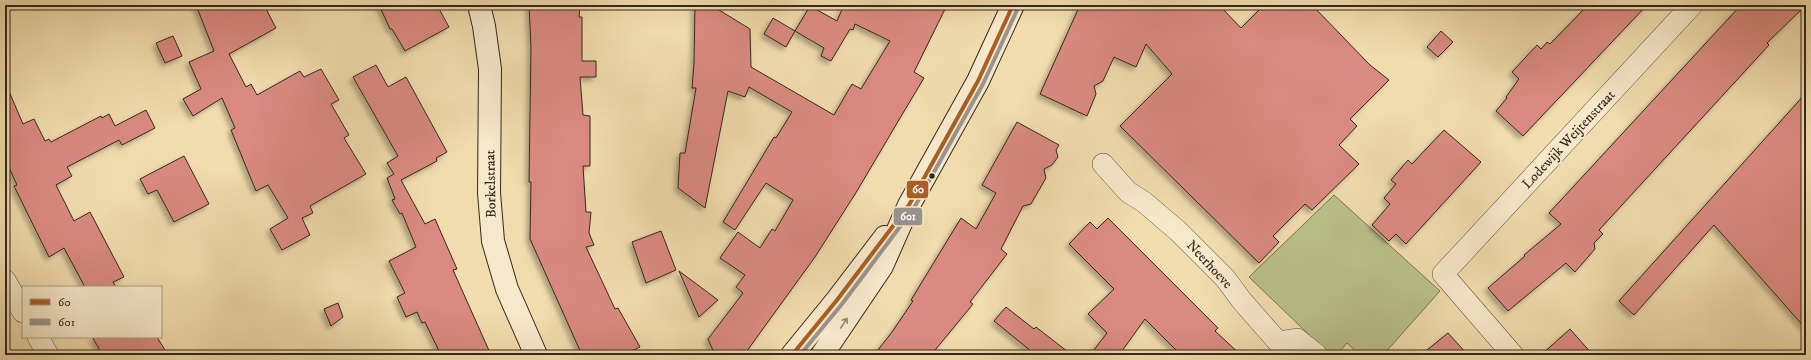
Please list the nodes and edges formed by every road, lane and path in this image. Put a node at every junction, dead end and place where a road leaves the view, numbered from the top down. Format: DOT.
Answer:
graph roads {
  1 [pos="479,5"];
  2 [pos="1013,5"];
  3 [pos="1692,5"];
  4 [pos="1103,164"];
  5 [pos="910,204"];
  6 [pos="5,280"];
  7 [pos="22,310"];
  8 [pos="39,338"];
  9 [pos="48,355"];
  10 [pos="536,355"];
  11 [pos="792,355"];
  12 [pos="822,355"];
  13 [pos="1317,355"];
  14 [pos="1513,355"];
  1 -- 10 [label="main road, Borkelstraat"];
  2 -- 5 [label="main road"];
  3 -- 14 [label="street, Lodewijk Weijtenstraat"];
  4 -- 13 [label="street, Neerhoeve"];
  5 -- 11 [label="main road"];
  12 -- 5 [label="main road, one-way"];
  6 -- 7 [label="street"];
  8 -- 9 [label="street"];
}
